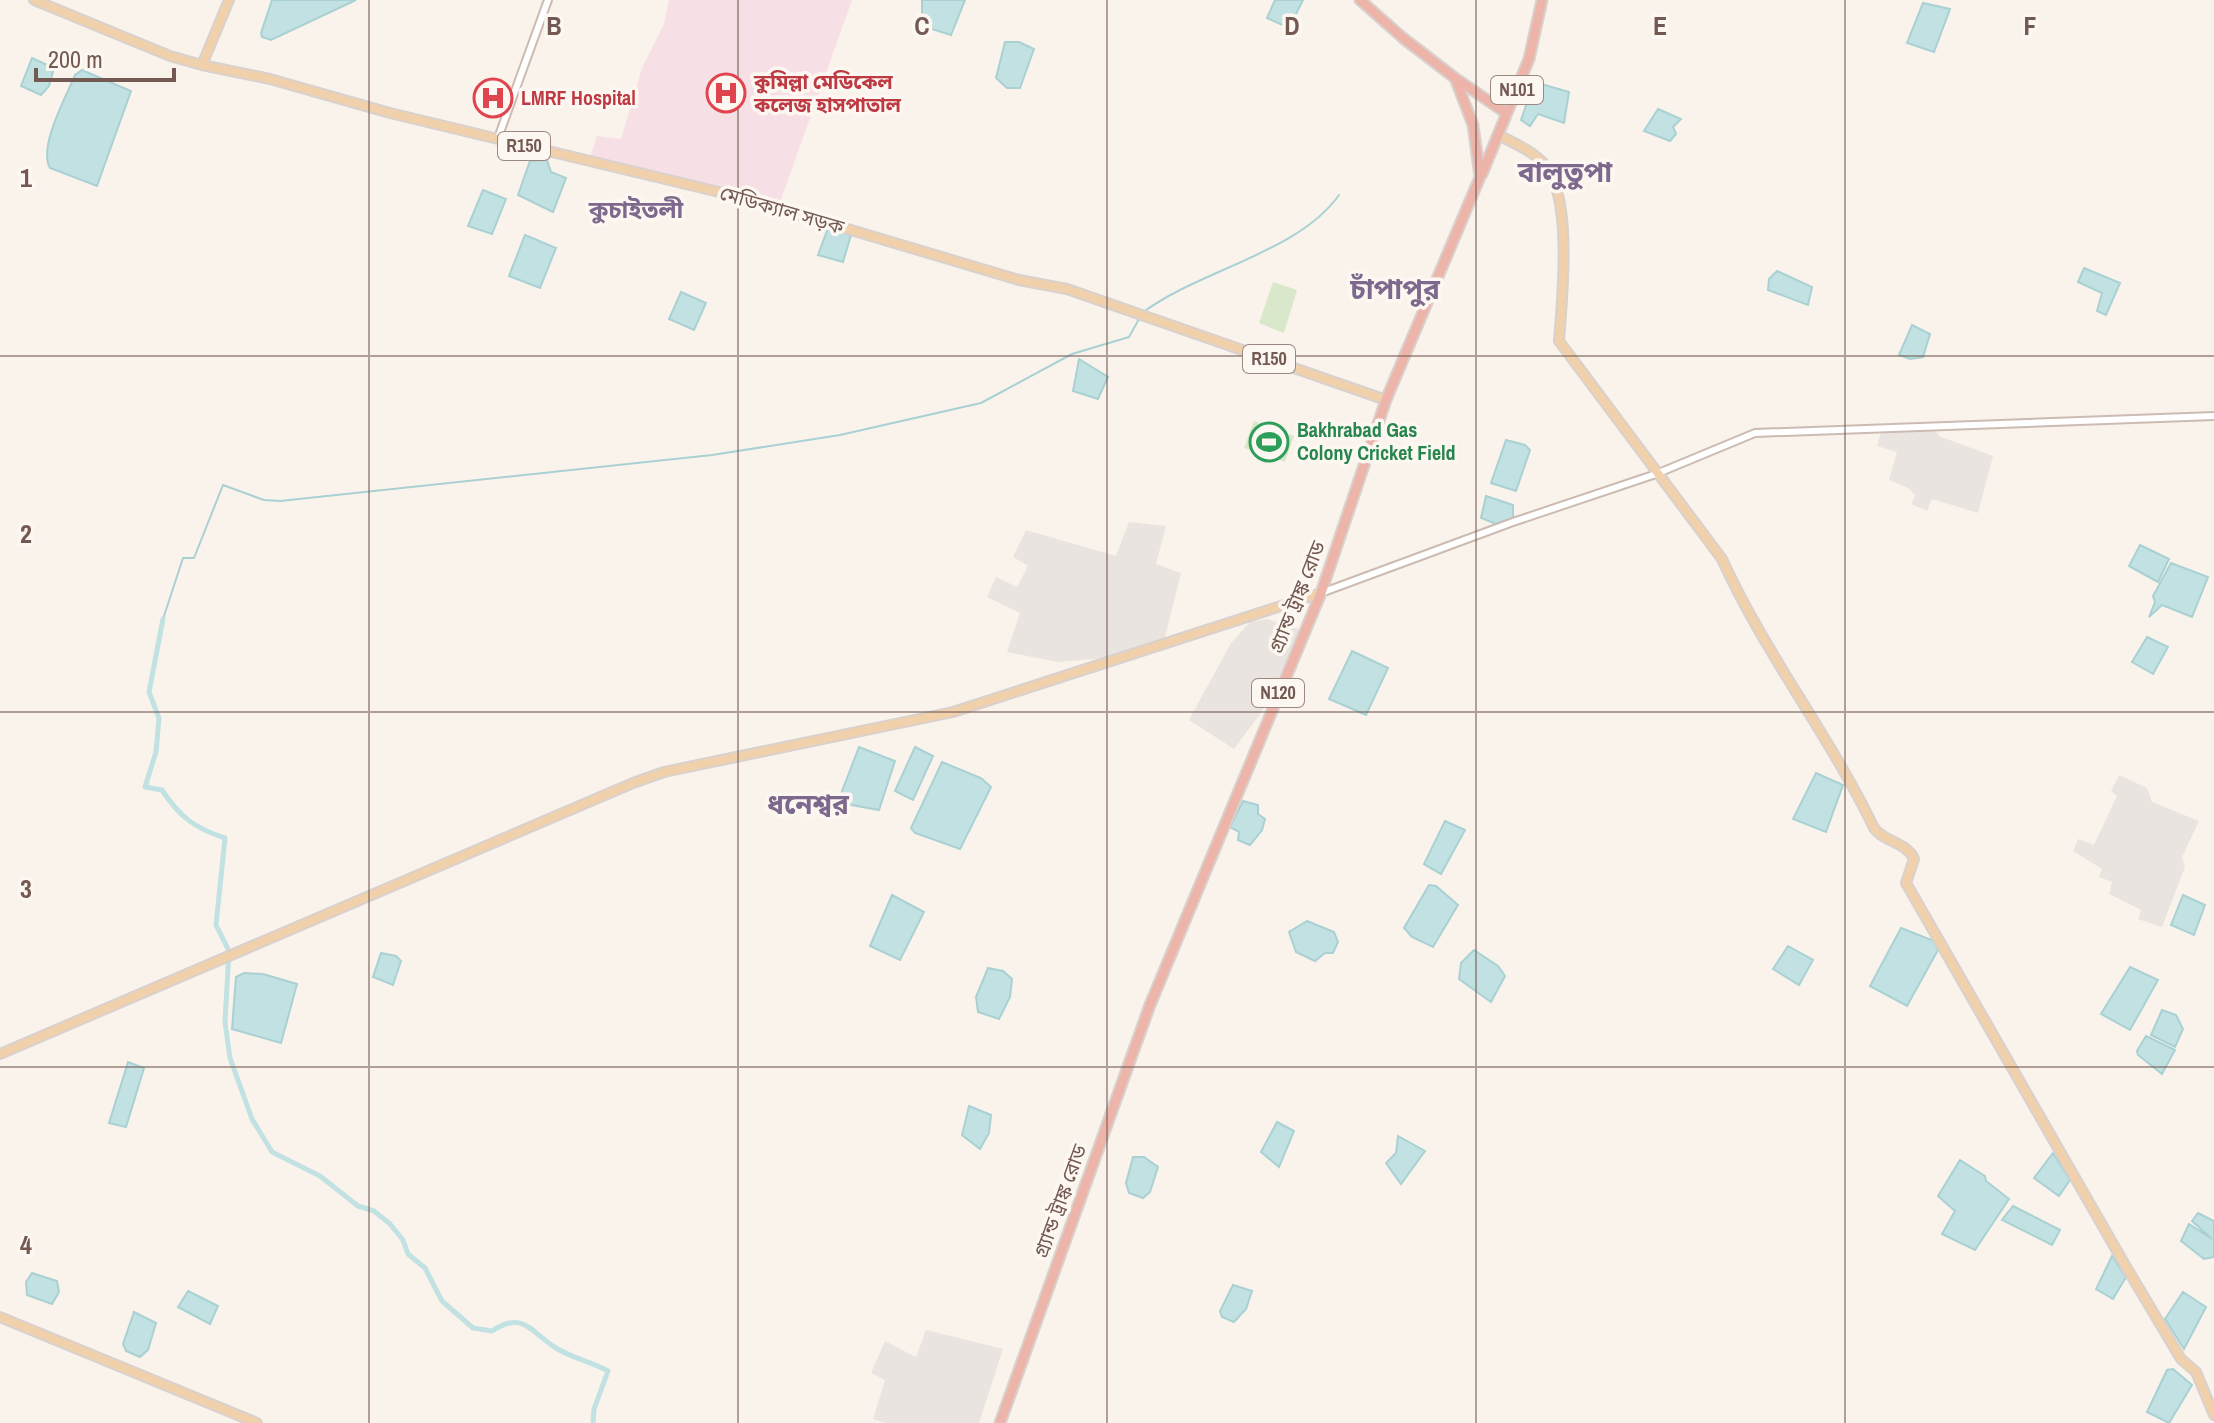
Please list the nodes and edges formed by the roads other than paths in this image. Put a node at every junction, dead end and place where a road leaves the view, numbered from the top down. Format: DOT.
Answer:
graph roads {
  1 [pos="34,0"];
  2 [pos="229,0"];
  3 [pos="548,0"];
  4 [pos="1360,0"];
  5 [pos="1542,0"];
  6 [pos="202,65"];
  7 [pos="1455,78"];
  8 [pos="1506,113"];
  9 [pos="1498,135"];
  10 [pos="498,138"];
  11 [pos="1480,177"];
  12 [pos="1386,400"];
  13 [pos="2214,416"];
  14 [pos="1656,474"];
  15 [pos="1321,593"];
  16 [pos="0,1054"];
  17 [pos="0,1317"];
  18 [pos="2214,1415"];
  19 [pos="257,1423"];
  20 [pos="1000,1423"];
  1 -- 6 [label="main road, মেডিক্যাল সড়ক / R150"];
  2 -- 6 [label="main road"];
  3 -- 10 [label="street"];
  4 -- 7 [label="highway"];
  5 -- 8 [label="highway, N101"];
  6 -- 10 [label="main road, মেডিক্যাল সড়ক / R150"];
  7 -- 8 [label="highway, N101"];
  7 -- 11 [label="highway"];
  8 -- 9 [label="highway, N101"];
  9 -- 11 [label="highway, N101"];
  9 -- 14 [label="main road"];
  10 -- 12 [label="main road, মেডিক্যাল সড়ক / R150"];
  11 -- 12 [label="highway, গ্র্যান্ড ট্রাঙ্ক রোড / N120"];
  12 -- 15 [label="highway, গ্র্যান্ড ট্রাঙ্ক রোড / N120"];
  13 -- 14 [label="street"];
  14 -- 15 [label="street"];
  14 -- 18 [label="main road"];
  15 -- 16 [label="main road"];
  15 -- 20 [label="highway, গ্র্যান্ড ট্রাঙ্ক রোড / N120"];
  17 -- 19 [label="main road"];
}
